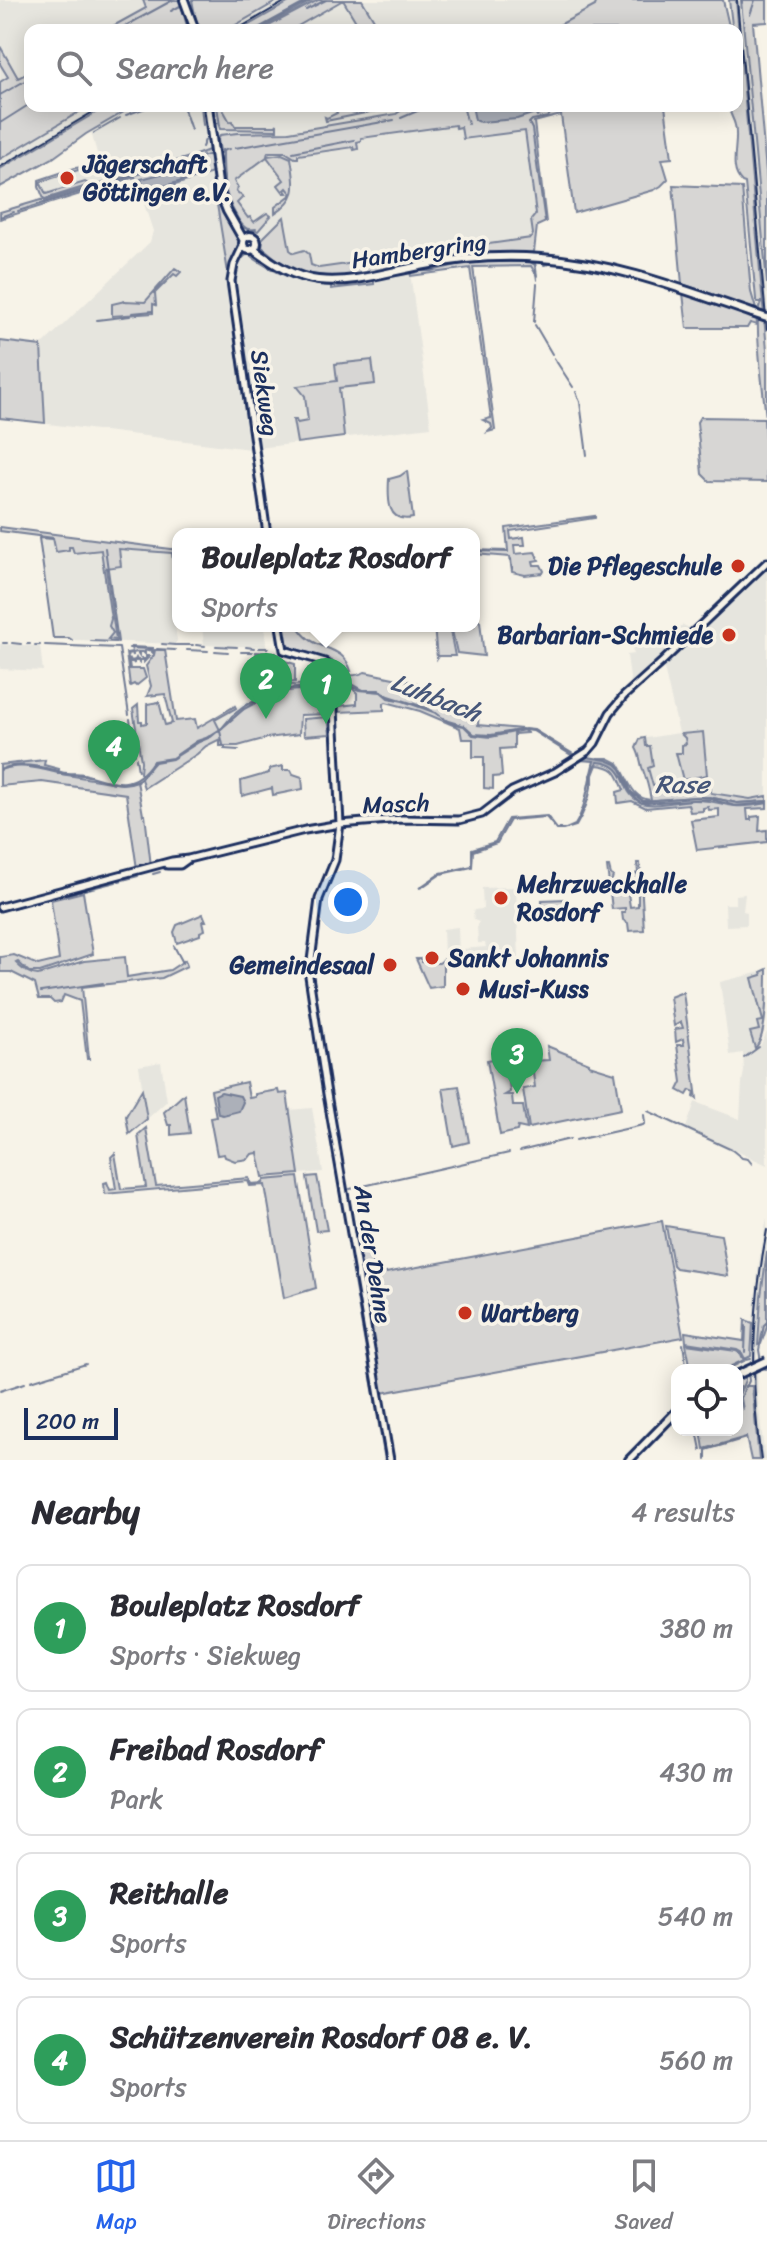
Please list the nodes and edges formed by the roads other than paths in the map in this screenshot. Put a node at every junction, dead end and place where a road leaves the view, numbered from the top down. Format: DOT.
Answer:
graph roads {
  1 [pos="184,0"];
  2 [pos="193,24"];
  3 [pos="209,112"];
  4 [pos="248,244"];
  5 [pos="767,318"];
  6 [pos="266,528"];
  7 [pos="767,562"];
  8 [pos="281,632"];
  9 [pos="340,824"];
  10 [pos="0,907"];
  11 [pos="767,1361"];
  12 [pos="743,1372"];
  13 [pos="671,1417"];
  14 [pos="390,1460"];
  15 [pos="629,1460"];
  1 -- 2 [label="main road"];
  3 -- 4 [label="main road"];
  4 -- 5 [label="main road, Hambergring, bridge"];
  4 -- 6 [label="street, Siekweg"];
  7 -- 9 [label="street, Masch"];
  8 -- 9 [label="street"];
  9 -- 10 [label="street, Masch"];
  9 -- 14 [label="street, An der Dehne"];
  11 -- 12 [label="main road, bridge"];
  13 -- 15 [label="main road"];
}
